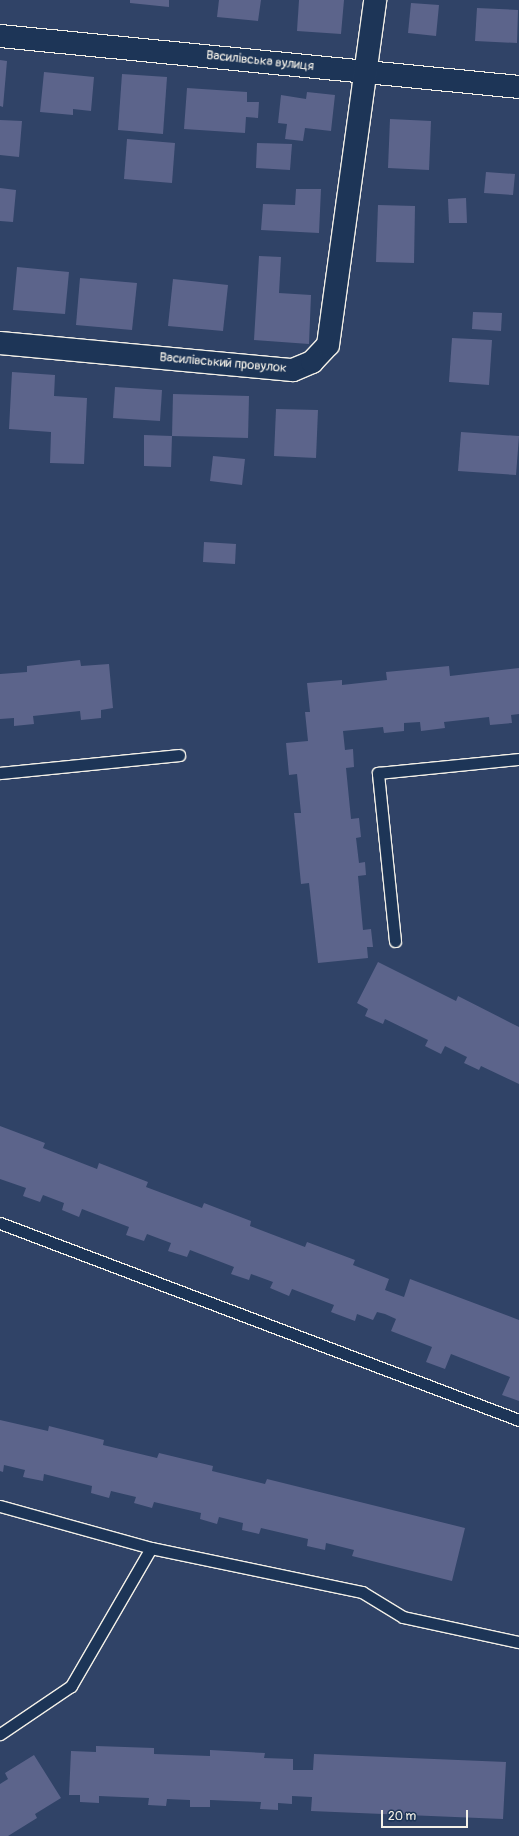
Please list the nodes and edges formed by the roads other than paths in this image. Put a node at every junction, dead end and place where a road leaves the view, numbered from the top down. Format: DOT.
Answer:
graph roads {
  1 [pos="375,0"];
  2 [pos="0,36"];
  3 [pos="366,71"];
  4 [pos="519,87"];
  5 [pos="0,343"];
  6 [pos="179,754"];
  7 [pos="519,759"];
  8 [pos="0,773"];
  9 [pos="395,941"];
  10 [pos="0,1223"];
  11 [pos="519,1420"];
  12 [pos="0,1506"];
  13 [pos="151,1548"];
  14 [pos="519,1642"];
  15 [pos="0,1734"];
  1 -- 3 [label="street, Василівський провулок"];
  2 -- 3 [label="street, Василівська вулиця"];
  3 -- 4 [label="street, Василівська вулиця"];
  3 -- 5 [label="street, Василівський провулок"];
  6 -- 8 [label="lane"];
  7 -- 9 [label="lane"];
  10 -- 11 [label="lane"];
  12 -- 13 [label="lane"];
  13 -- 14 [label="lane"];
  13 -- 15 [label="lane"];
}
